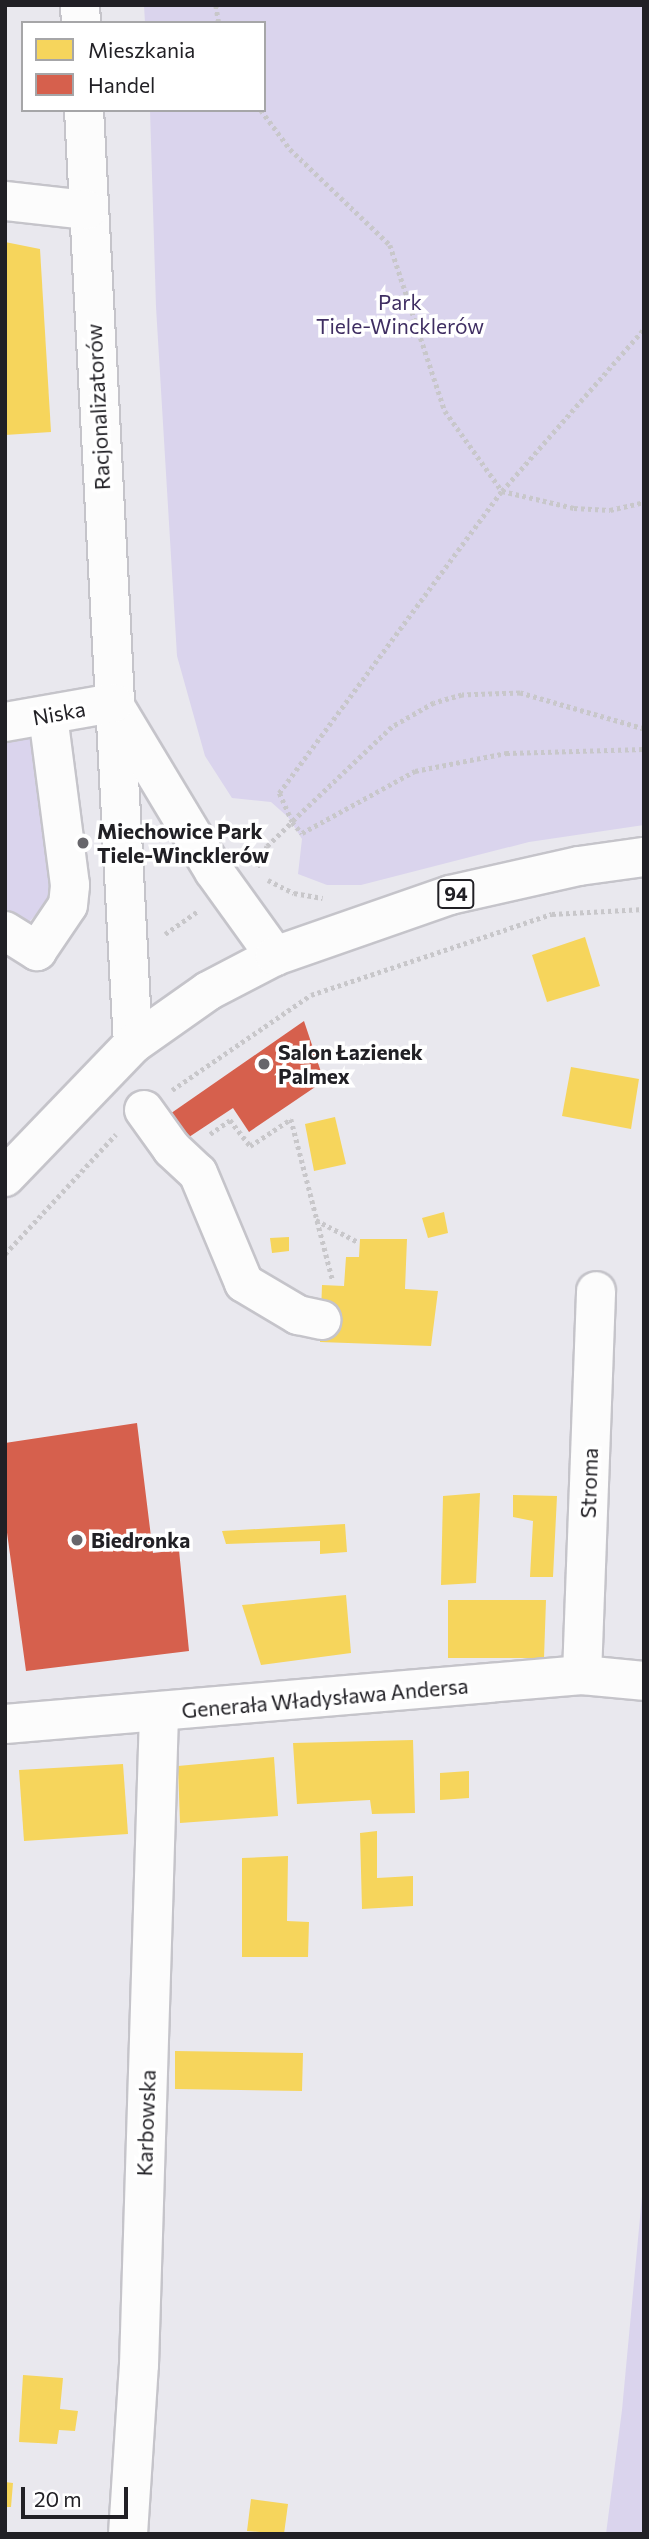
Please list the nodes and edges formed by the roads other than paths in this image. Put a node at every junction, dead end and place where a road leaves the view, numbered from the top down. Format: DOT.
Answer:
graph roads {
  1 [pos="84,112"];
  2 [pos="5,201"];
  3 [pos="88,210"];
  4 [pos="113,703"];
  5 [pos="48,715"];
  6 [pos="5,722"];
  7 [pos="644,857"];
  8 [pos="5,931"];
  9 [pos="275,957"];
  10 [pos="133,1044"];
  11 [pos="144,1110"];
  12 [pos="5,1177"];
  13 [pos="596,1292"];
  14 [pos="321,1320"];
  15 [pos="582,1675"];
  16 [pos="644,1681"];
  17 [pos="159,1713"];
  18 [pos="5,1724"];
  19 [pos="128,2534"];
  1 -- 3 [label="street, Racjonalizatorów"];
  2 -- 3 [label="street"];
  3 -- 4 [label="street, Racjonalizatorów"];
  4 -- 5 [label="street, Niska"];
  4 -- 9 [label="street, Racjonalizatorów"];
  4 -- 10 [label="street, Racjonalizatorów"];
  5 -- 6 [label="street, Niska"];
  5 -- 8 [label="street"];
  7 -- 9 [label="street, 94"];
  9 -- 10 [label="street, 94"];
  10 -- 12 [label="street, 94"];
  11 -- 14 [label="street"];
  13 -- 15 [label="street, Stroma"];
  15 -- 16 [label="street, Generała Władysława Andersa"];
  15 -- 17 [label="street, Generała Władysława Andersa"];
  17 -- 18 [label="street, Generała Władysława Andersa"];
  17 -- 19 [label="street, Karbowska"];
}
